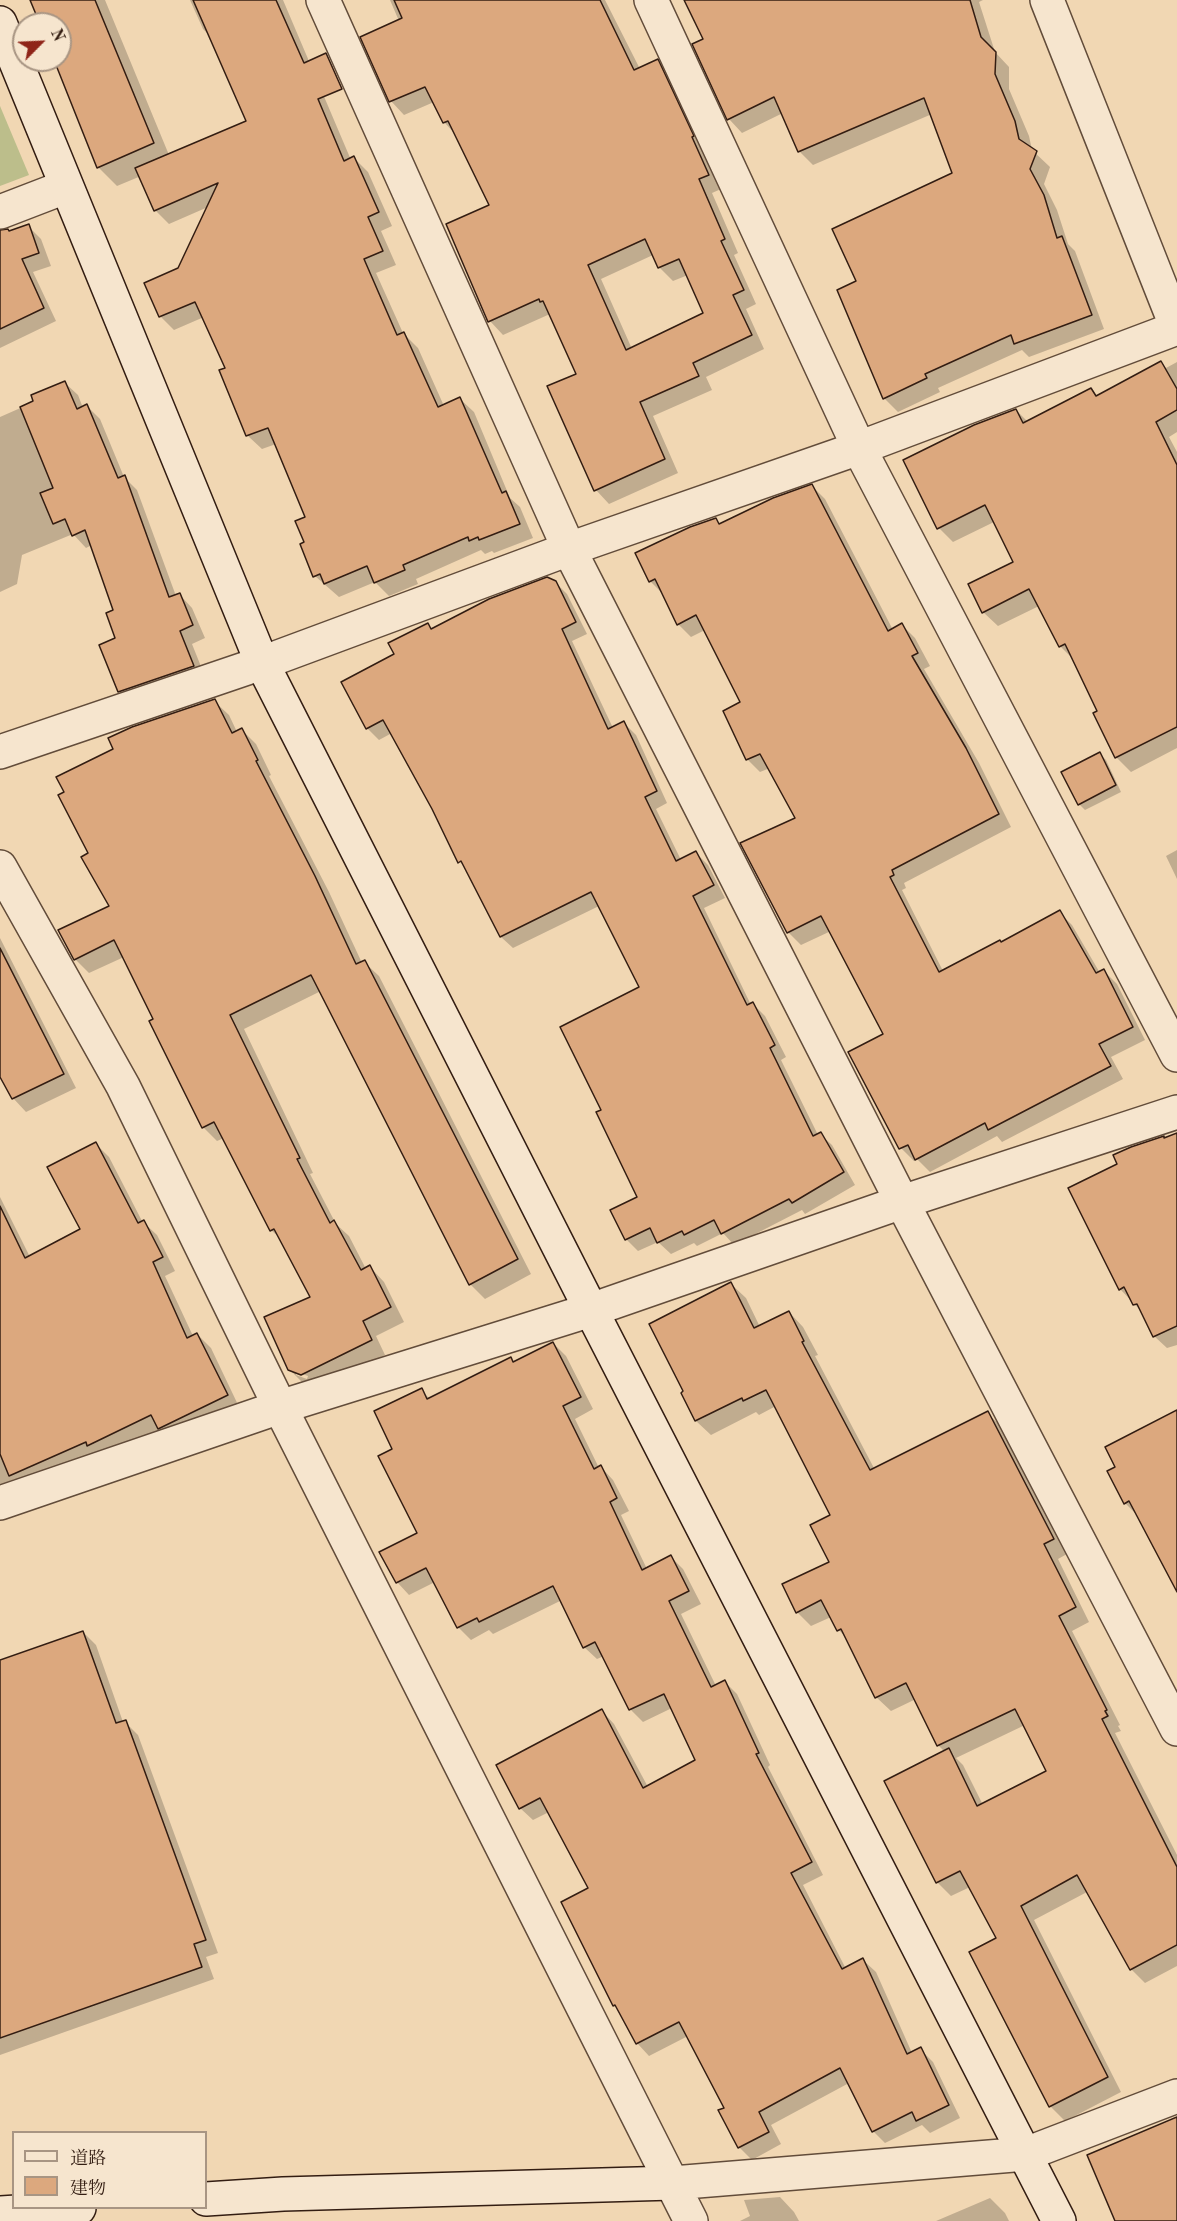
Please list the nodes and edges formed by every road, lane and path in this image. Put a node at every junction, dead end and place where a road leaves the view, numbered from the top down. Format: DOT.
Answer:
graph roads {
  1 [pos="323,0"];
  2 [pos="651,0"];
  3 [pos="1047,0"];
  4 [pos="0,24"];
  5 [pos="65,187"];
  6 [pos="0,212"];
  7 [pos="1177,328"];
  8 [pos="859,448"];
  9 [pos="569,549"];
  10 [pos="262,663"];
  11 [pos="0,752"];
  12 [pos="0,867"];
  13 [pos="1177,1055"];
  14 [pos="1177,1112"];
  15 [pos="902,1202"];
  16 [pos="591,1310"];
  17 [pos="280,1407"];
  18 [pos="0,1503"];
  19 [pos="1177,1729"];
  20 [pos="1177,2096"];
  21 [pos="1026,2154"];
  22 [pos="673,2183"];
  23 [pos="207,2199"];
  24 [pos="70,2209"];
  25 [pos="19,2215"];
  26 [pos="691,2221"];
  27 [pos="1059,2221"];
  1 -- 9 [label="street"];
  2 -- 8 [label="street"];
  3 -- 7 [label="street"];
  4 -- 5 [label="street"];
  5 -- 6 [label="street"];
  5 -- 10 [label="street"];
  7 -- 8 [label="street"];
  8 -- 9 [label="street"];
  8 -- 13 [label="street"];
  9 -- 10 [label="street"];
  9 -- 15 [label="street"];
  10 -- 11 [label="street"];
  10 -- 16 [label="street"];
  12 -- 17 [label="street"];
  14 -- 15 [label="street"];
  15 -- 16 [label="street"];
  15 -- 19 [label="street"];
  16 -- 17 [label="street"];
  16 -- 21 [label="street"];
  17 -- 18 [label="street"];
  17 -- 22 [label="street"];
  20 -- 21 [label="street"];
  21 -- 22 [label="street"];
  21 -- 27 [label="street"];
  22 -- 23 [label="street"];
  22 -- 26 [label="street"];
  24 -- 25 [label="street"];
}
